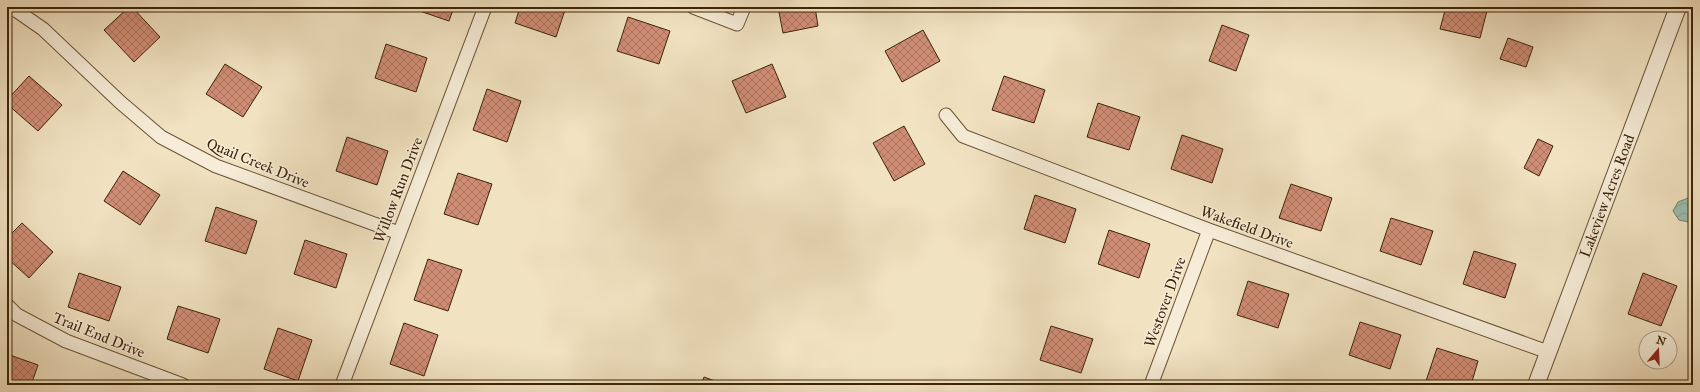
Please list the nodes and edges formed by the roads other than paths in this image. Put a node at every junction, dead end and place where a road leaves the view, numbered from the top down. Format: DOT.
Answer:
graph roads {
  1 [pos="8,7"];
  2 [pos="485,7"];
  3 [pos="693,7"];
  4 [pos="744,7"];
  5 [pos="1678,7"];
  6 [pos="946,114"];
  7 [pos="1209,230"];
  8 [pos="400,233"];
  9 [pos="7,305"];
  10 [pos="1548,352"];
  11 [pos="183,385"];
  12 [pos="342,385"];
  13 [pos="1152,385"];
  14 [pos="1536,385"];
  1 -- 8 [label="street, Quail Creek Drive"];
  2 -- 8 [label="street, Willow Run Drive"];
  3 -- 4 [label="street"];
  5 -- 10 [label="street, Lakeview Acres Road"];
  6 -- 7 [label="street, Wakefield Drive"];
  7 -- 10 [label="street, Wakefield Drive"];
  7 -- 13 [label="street, Westover Drive"];
  8 -- 12 [label="street, Willow Run Drive"];
  9 -- 11 [label="street, Trail End Drive"];
  10 -- 14 [label="street, Lakeview Acres Road"];
}
